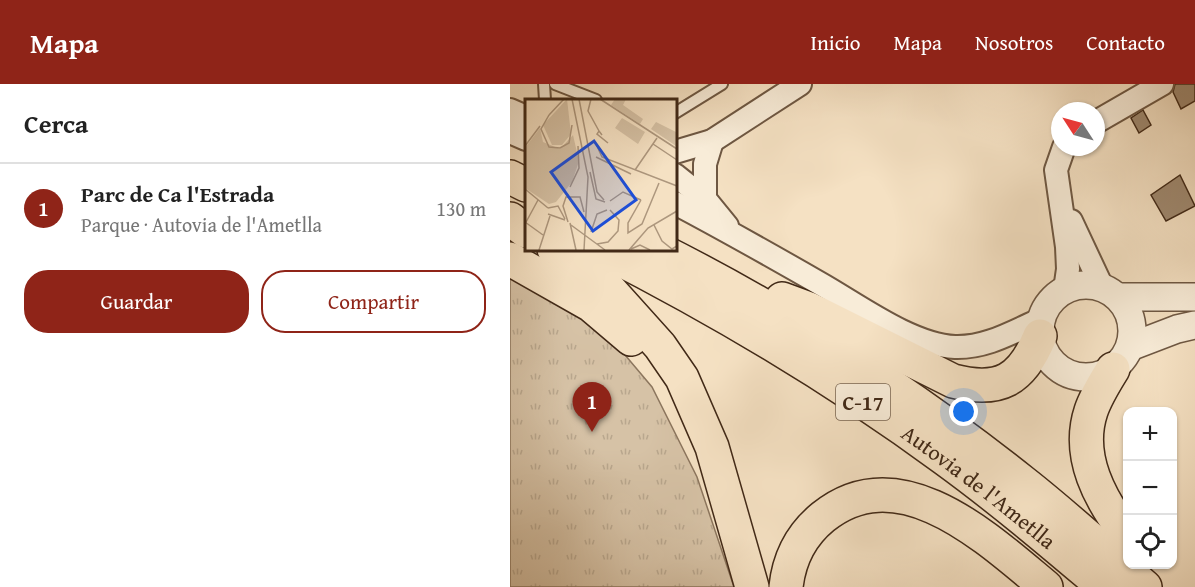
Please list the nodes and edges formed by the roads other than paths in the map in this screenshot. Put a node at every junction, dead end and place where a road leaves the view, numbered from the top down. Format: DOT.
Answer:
graph roads {
  1 [pos="544,84"];
  2 [pos="555,84"];
  3 [pos="722,84"];
  4 [pos="800,84"];
  5 [pos="1162,84"];
  6 [pos="545,99"];
  7 [pos="593,99"];
  8 [pos="510,110"];
  9 [pos="676,112"];
  10 [pos="525,117"];
  11 [pos="1105,117"];
  12 [pos="510,132"];
  13 [pos="525,139"];
  14 [pos="712,141"];
  15 [pos="676,152"];
  16 [pos="1061,156"];
  17 [pos="676,176"];
  18 [pos="510,177"];
  19 [pos="525,184"];
  20 [pos="1060,198"];
  21 [pos="705,199"];
  22 [pos="676,204"];
  23 [pos="510,209"];
  24 [pos="525,216"];
  25 [pos="510,219"];
  26 [pos="525,230"];
  27 [pos="734,234"];
  28 [pos="555,250"];
  29 [pos="602,250"];
  30 [pos="660,250"];
  31 [pos="510,259"];
  32 [pos="720,280"];
  33 [pos="1065,290"];
  34 [pos="1110,292"];
  35 [pos="1195,297"];
  36 [pos="1195,325"];
  37 [pos="1041,328"];
  38 [pos="1122,358"];
  39 [pos="732,519"];
  40 [pos="1123,529"];
  41 [pos="1154,569"];
  42 [pos="752,587"];
  43 [pos="786,587"];
  44 [pos="1046,587"];
  45 [pos="1104,587"];
  46 [pos="1145,587"];
  47 [pos="1168,587"];
  1 -- 6 [label="lane"];
  2 -- 7 [label="lane"];
  3 -- 9 [label="lane"];
  4 -- 14 [label="street"];
  5 -- 11 [label="street"];
  8 -- 10 [label="street"];
  12 -- 13 [label="street"];
  14 -- 15 [label="street"];
  14 -- 21 [label="street"];
  16 -- 20 [label="street"];
  17 -- 21 [label="street"];
  18 -- 19 [label="highway"];
  20 -- 33 [label="street"];
  20 -- 34 [label="street"];
  21 -- 27 [label="street"];
  22 -- 27 [label="street"];
  23 -- 24 [label="highway"];
  25 -- 26 [label="highway"];
  27 -- 37 [label="street"];
  28 -- 39 [label="highway"];
  29 -- 45 [label="highway, Autovia de l'Ametlla / C-17"];
  30 -- 32 [label="highway, Autovia de l'Ametlla / C-17"];
  31 -- 39 [label="highway"];
  32 -- 37 [label="highway"];
  32 -- 46 [label="highway, Autovia de l'Ametlla / C-17"];
  33 -- 34 [label="street"];
  33 -- 37 [label="street"];
  34 -- 35 [label="street"];
  34 -- 38 [label="street"];
  36 -- 38 [label="street"];
  37 -- 38 [label="street"];
  38 -- 40 [label="highway"];
  39 -- 42 [label="highway"];
  41 -- 47 [label="highway"];
  43 -- 44 [label="highway"];
}
